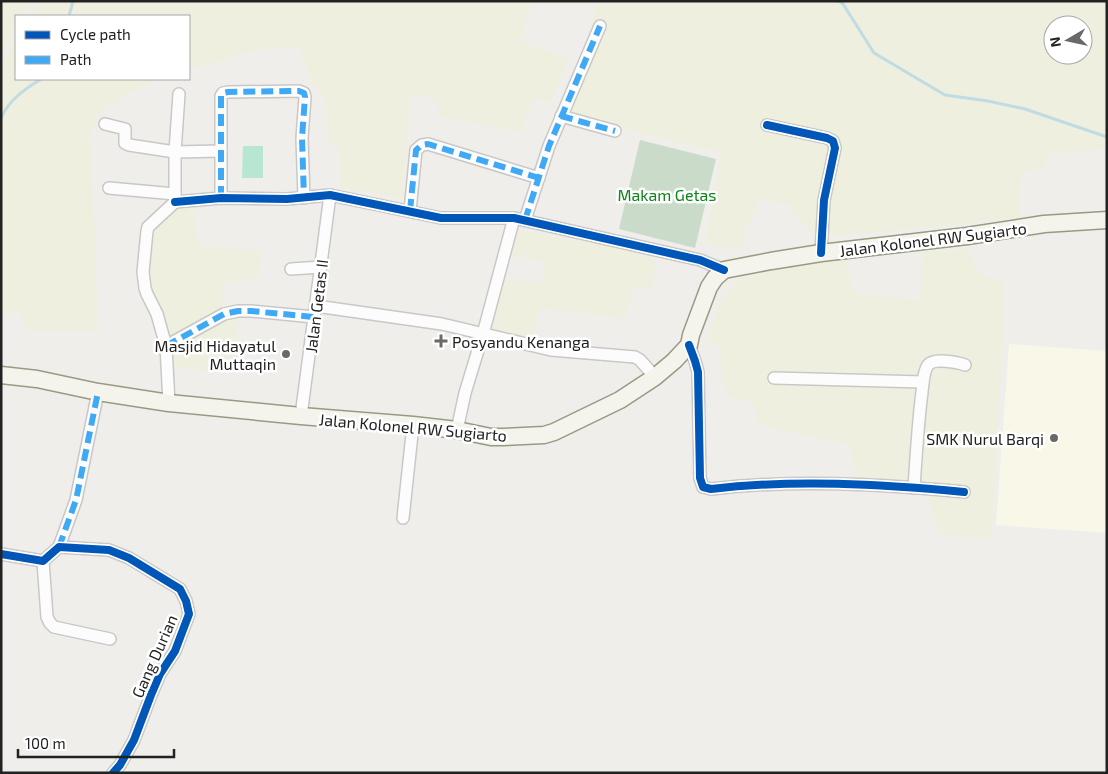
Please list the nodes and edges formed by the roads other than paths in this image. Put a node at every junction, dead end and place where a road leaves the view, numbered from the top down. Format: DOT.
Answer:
graph roads {
  1 [pos="600,26"];
  2 [pos="180,94"];
  3 [pos="561,116"];
  4 [pos="104,124"];
  5 [pos="767,125"];
  6 [pos="614,132"];
  7 [pos="222,151"];
  8 [pos="175,152"];
  9 [pos="539,178"];
  10 [pos="109,188"];
  11 [pos="330,195"];
  12 [pos="175,198"];
  13 [pos="221,198"];
  14 [pos="304,198"];
  15 [pos="410,211"];
  16 [pos="520,219"];
  17 [pos="1107,220"];
  18 [pos="821,253"];
  19 [pos="321,267"];
  20 [pos="291,269"];
  21 [pos="724,270"];
  22 [pos="315,312"];
  23 [pos="483,334"];
  24 [pos="689,345"];
  25 [pos="166,346"];
  26 [pos="965,365"];
  27 [pos="1,375"];
  28 [pos="655,377"];
  29 [pos="774,378"];
  30 [pos="924,382"];
  31 [pos="98,392"];
  32 [pos="169,403"];
  33 [pos="301,416"];
  34 [pos="413,425"];
  35 [pos="456,430"];
  36 [pos="914,488"];
  37 [pos="964,492"];
  38 [pos="403,518"];
  39 [pos="58,547"];
  40 [pos="1,554"];
  41 [pos="44,561"];
  42 [pos="110,640"];
  43 [pos="113,773"];
  1 -- 3 [label="street"];
  2 -- 8 [label="street"];
  3 -- 6 [label="street"];
  3 -- 9 [label="street"];
  4 -- 8 [label="street"];
  5 -- 18 [label="street"];
  7 -- 8 [label="street"];
  7 -- 13 [label="street"];
  7 -- 14 [label="street"];
  8 -- 12 [label="street"];
  9 -- 15 [label="street"];
  9 -- 16 [label="street"];
  10 -- 12 [label="street"];
  11 -- 14 [label="street"];
  11 -- 15 [label="street"];
  11 -- 19 [label="street, Jalan Getas II"];
  12 -- 13 [label="street"];
  12 -- 25 [label="street"];
  13 -- 14 [label="street"];
  15 -- 16 [label="street"];
  16 -- 21 [label="street"];
  16 -- 23 [label="street"];
  17 -- 18 [label="main road, Jalan Kolonel RW Sugiarto"];
  18 -- 21 [label="main road, Jalan Kolonel RW Sugiarto"];
  19 -- 20 [label="street"];
  19 -- 22 [label="street, Jalan Getas II"];
  21 -- 24 [label="main road, Jalan Kolonel RW Sugiarto"];
  22 -- 23 [label="street"];
  22 -- 25 [label="street"];
  22 -- 33 [label="street, Jalan Getas II"];
  23 -- 28 [label="street"];
  23 -- 35 [label="street"];
  24 -- 28 [label="main road, Jalan Kolonel RW Sugiarto"];
  24 -- 36 [label="street"];
  25 -- 32 [label="street"];
  26 -- 30 [label="street"];
  27 -- 31 [label="main road, Jalan Kolonel RW Sugiarto"];
  28 -- 35 [label="main road, Jalan Kolonel RW Sugiarto"];
  29 -- 30 [label="street"];
  30 -- 36 [label="street"];
  31 -- 32 [label="main road, Jalan Kolonel RW Sugiarto"];
  31 -- 39 [label="street"];
  32 -- 33 [label="main road, Jalan Kolonel RW Sugiarto"];
  33 -- 34 [label="main road, Jalan Kolonel RW Sugiarto"];
  34 -- 35 [label="main road, Jalan Kolonel RW Sugiarto"];
  34 -- 38 [label="street"];
  36 -- 37 [label="street"];
  39 -- 41 [label="street"];
  39 -- 43 [label="street, Gang Durian"];
  40 -- 41 [label="street"];
  41 -- 42 [label="street"];
}
